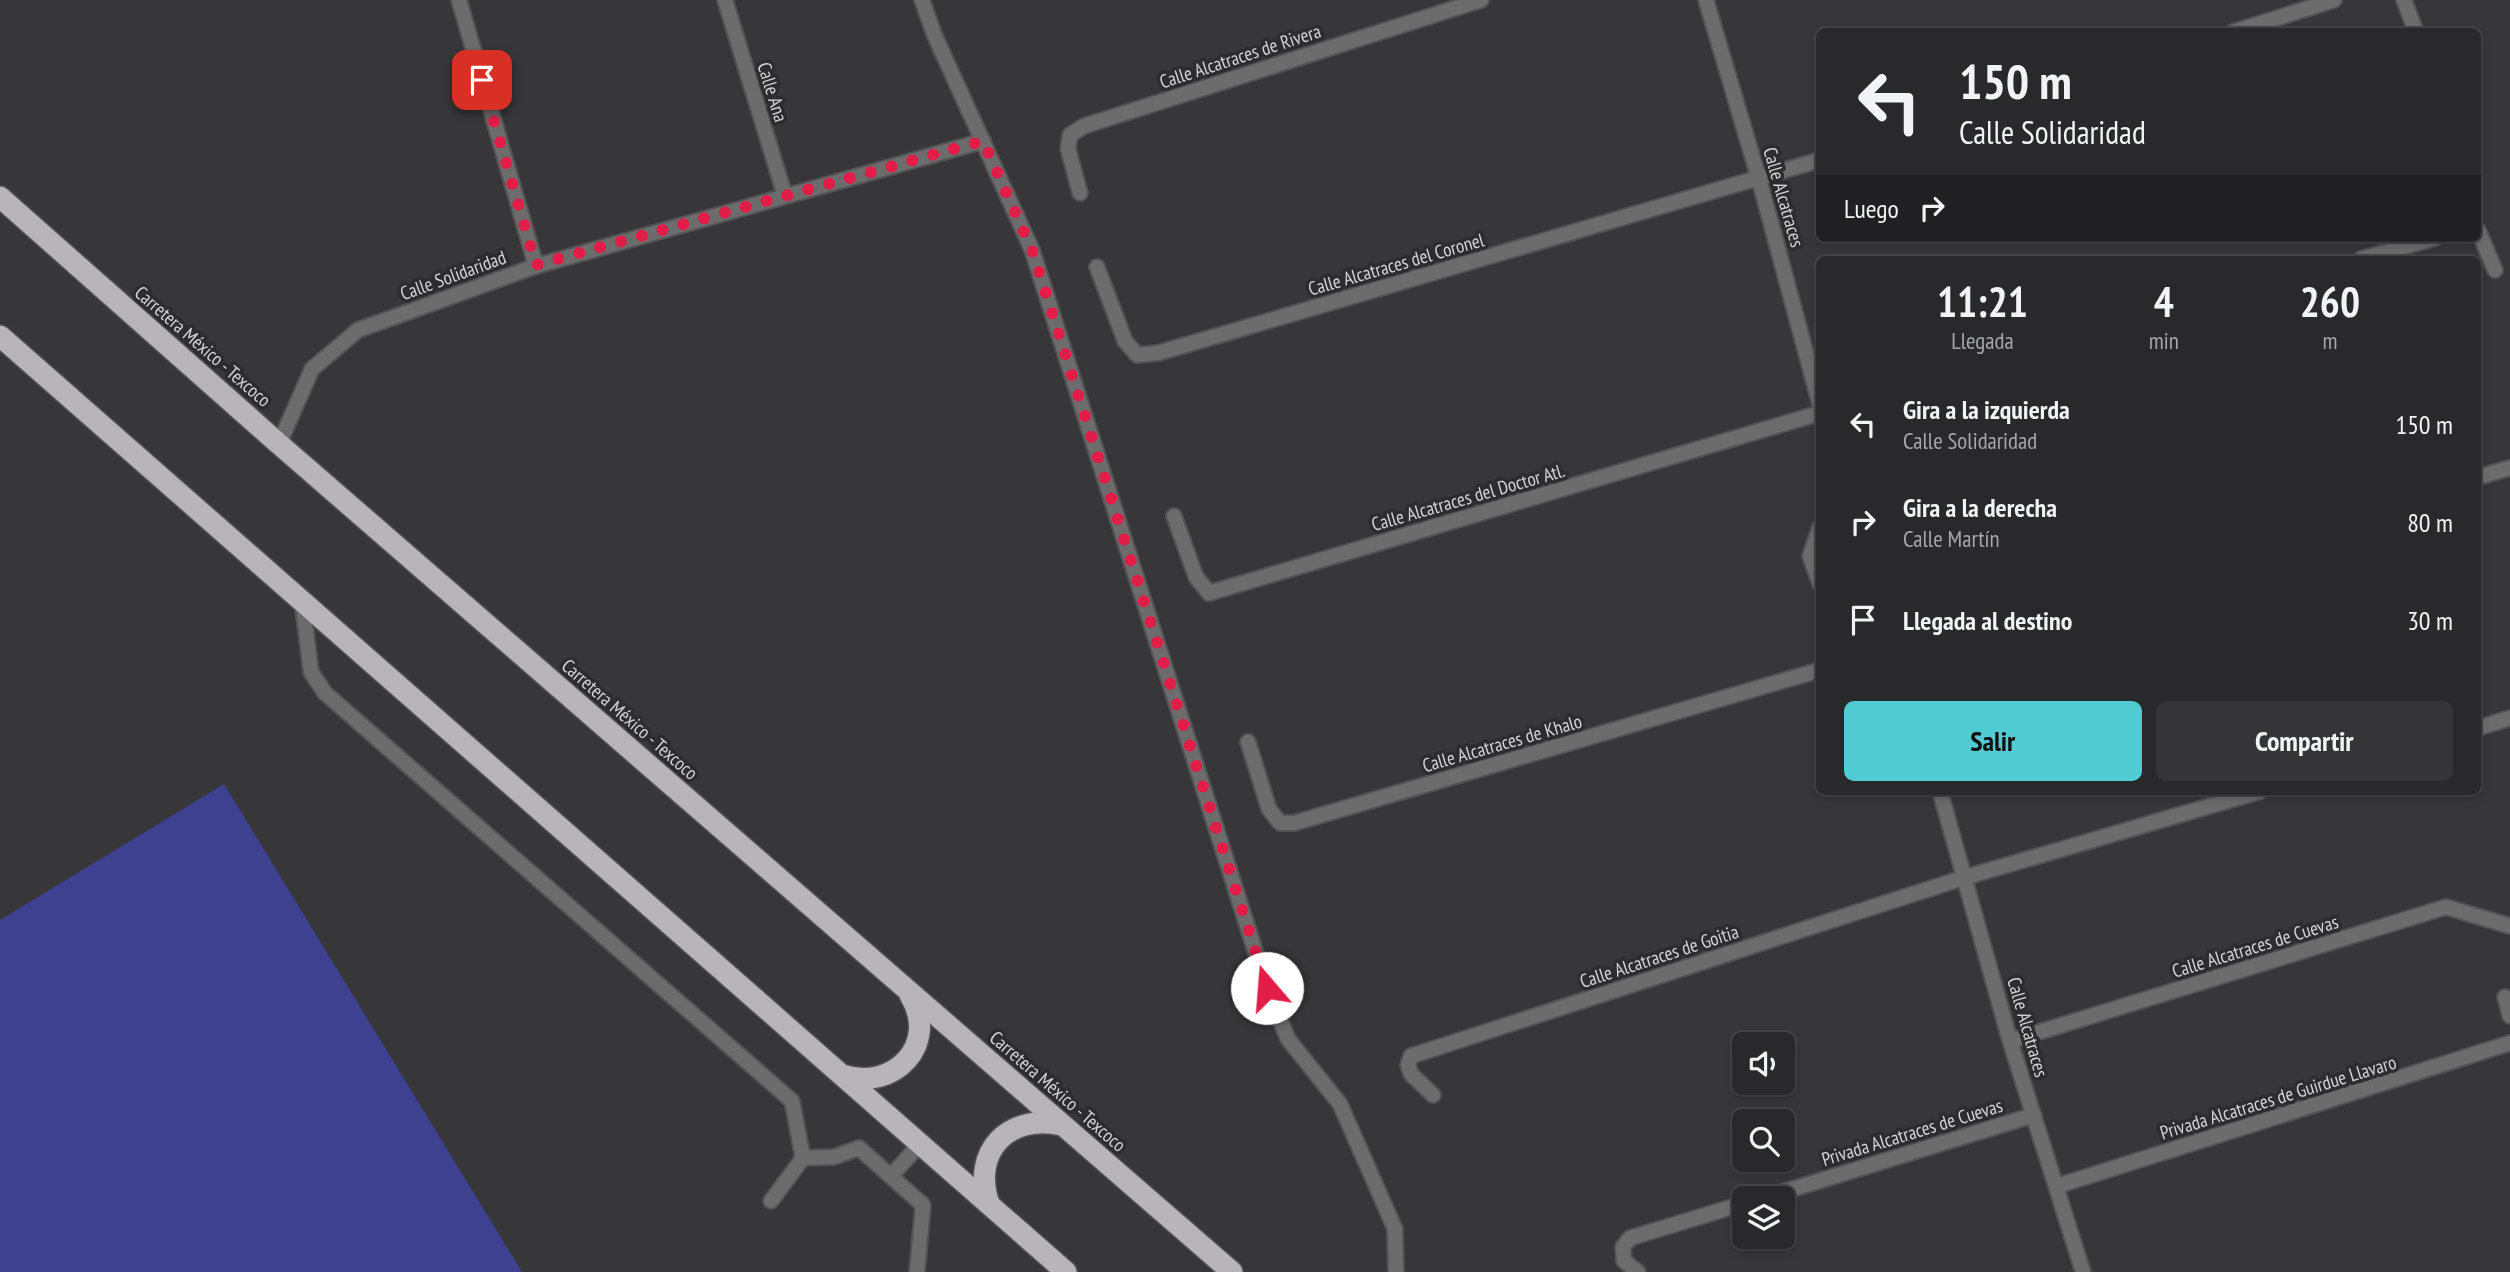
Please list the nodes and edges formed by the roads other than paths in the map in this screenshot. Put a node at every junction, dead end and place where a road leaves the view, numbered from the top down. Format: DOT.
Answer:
graph roads {
  1 [pos="459,0"];
  2 [pos="725,0"];
  3 [pos="922,0"];
  4 [pos="1481,0"];
  5 [pos="1706,0"];
  6 [pos="2334,0"];
  7 [pos="2404,0"];
  8 [pos="2246,28"];
  9 [pos="2414,28"];
  10 [pos="983,141"];
  11 [pos="1816,161"];
  12 [pos="1759,179"];
  13 [pos="1080,193"];
  14 [pos="785,196"];
  15 [pos="0,197"];
  16 [pos="2481,237"];
  17 [pos="2421,242"];
  18 [pos="2372,256"];
  19 [pos="536,265"];
  20 [pos="1097,267"];
  21 [pos="2495,270"];
  22 [pos="0,336"];
  23 [pos="1816,390"];
  24 [pos="1816,414"];
  25 [pos="279,444"];
  26 [pos="2510,468"];
  27 [pos="2481,476"];
  28 [pos="1174,516"];
  29 [pos="1816,539"];
  30 [pos="1816,572"];
  31 [pos="302,600"];
  32 [pos="1816,671"];
  33 [pos="2510,718"];
  34 [pos="2481,727"];
  35 [pos="1248,742"];
  36 [pos="1941,795"];
  37 [pos="2247,795"];
  38 [pos="1966,877"];
  39 [pos="2510,926"];
  40 [pos="908,991"];
  41 [pos="2505,997"];
  42 [pos="2510,1016"];
  43 [pos="2010,1041"];
  44 [pos="2510,1043"];
  45 [pos="842,1075"];
  46 [pos="1433,1095"];
  47 [pos="2034,1115"];
  48 [pos="1062,1125"];
  49 [pos="920,1144"];
  50 [pos="803,1158"];
  51 [pos="891,1176"];
  52 [pos="2057,1186"];
  53 [pos="1795,1188"];
  54 [pos="771,1201"];
  55 [pos="989,1204"];
  56 [pos="1732,1207"];
  57 [pos="1226,1267"];
  58 [pos="917,1272"];
  59 [pos="1066,1272"];
  60 [pos="1242,1272"];
  61 [pos="1396,1272"];
  62 [pos="1639,1272"];
  63 [pos="2084,1272"];
  1 -- 19 [label="street"];
  2 -- 14 [label="street, Calle Ana"];
  3 -- 10 [label="street"];
  4 -- 13 [label="street, Calle Alcatraces de Rivera"];
  5 -- 12 [label="street, Calle Alcatraces"];
  6 -- 8 [label="street"];
  7 -- 9 [label="street"];
  10 -- 14 [label="street, Calle Solidaridad"];
  10 -- 61 [label="street"];
  11 -- 12 [label="street"];
  12 -- 20 [label="street, Calle Alcatraces del Coronel"];
  12 -- 23 [label="street, Calle Alcatraces"];
  14 -- 19 [label="street, Calle Solidaridad"];
  15 -- 25 [label="highway, Carretera México - Texcoco"];
  16 -- 21 [label="street"];
  17 -- 18 [label="street"];
  19 -- 25 [label="street, Calle Solidaridad"];
  22 -- 31 [label="highway"];
  24 -- 28 [label="street, Calle Alcatraces del Doctor Atl."];
  25 -- 40 [label="highway, Carretera México - Texcoco"];
  26 -- 27 [label="street"];
  29 -- 30 [label="street"];
  31 -- 45 [label="highway"];
  31 -- 50 [label="street"];
  32 -- 35 [label="street, Calle Alcatraces de Khalo"];
  33 -- 34 [label="street"];
  36 -- 38 [label="street, Calle Alcatraces"];
  37 -- 38 [label="street"];
  38 -- 43 [label="street, Calle Alcatraces"];
  38 -- 46 [label="street, Calle Alcatraces de Goitia"];
  39 -- 43 [label="street, Calle Alcatraces de Cuevas"];
  40 -- 45 [label="highway"];
  40 -- 48 [label="highway, Carretera México - Texcoco"];
  41 -- 42 [label="street"];
  43 -- 47 [label="street, Calle Alcatraces"];
  44 -- 52 [label="street, Privada Alcatraces de Guirdue Llavaro"];
  45 -- 49 [label="highway"];
  47 -- 52 [label="street, Calle Alcatraces"];
  47 -- 53 [label="street, Privada Alcatraces de Cuevas"];
  48 -- 55 [label="highway"];
  48 -- 57 [label="highway, Carretera México - Texcoco"];
  49 -- 51 [label="street"];
  49 -- 55 [label="highway"];
  50 -- 51 [label="street"];
  50 -- 54 [label="street"];
  51 -- 58 [label="street"];
  52 -- 63 [label="street, Calle Alcatraces"];
  55 -- 59 [label="highway"];
  56 -- 62 [label="street"];
  57 -- 60 [label="street"];
}
